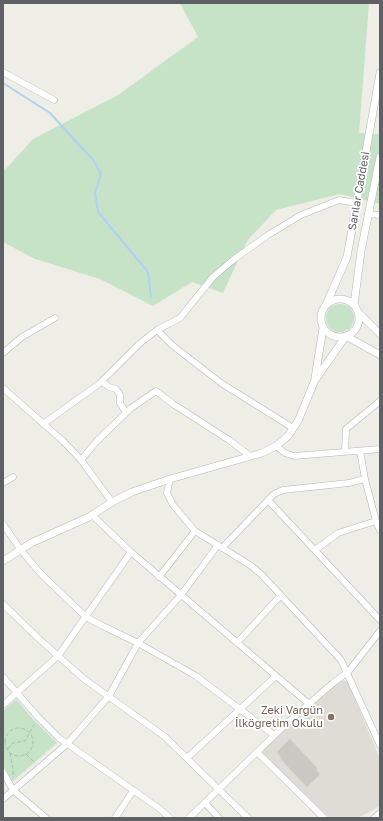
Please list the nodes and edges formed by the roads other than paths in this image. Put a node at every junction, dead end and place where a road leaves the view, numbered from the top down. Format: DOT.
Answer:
graph roads {
  1 [pos="3,72"];
  2 [pos="380,73"];
  3 [pos="54,100"];
  4 [pos="380,157"];
  5 [pos="356,203"];
  6 [pos="368,214"];
  7 [pos="380,215"];
  8 [pos="326,304"];
  9 [pos="354,305"];
  10 [pos="358,312"];
  11 [pos="55,318"];
  12 [pos="323,328"];
  13 [pos="157,330"];
  14 [pos="379,333"];
  15 [pos="346,336"];
  16 [pos="3,352"];
  17 [pos="380,355"];
  18 [pos="314,380"];
  19 [pos="102,382"];
  20 [pos="3,388"];
  21 [pos="380,401"];
  22 [pos="126,413"];
  23 [pos="43,424"];
  24 [pos="293,428"];
  25 [pos="276,446"];
  26 [pos="380,449"];
  27 [pos="346,451"];
  28 [pos="360,451"];
  29 [pos="250,456"];
  30 [pos="81,460"];
  31 [pos="13,477"];
  32 [pos="170,479"];
  33 [pos="365,479"];
  34 [pos="3,483"];
  35 [pos="268,500"];
  36 [pos="112,502"];
  37 [pos="92,515"];
  38 [pos="376,520"];
  39 [pos="3,524"];
  40 [pos="380,530"];
  41 [pos="194,531"];
  42 [pos="220,546"];
  43 [pos="20,549"];
  44 [pos="315,550"];
  45 [pos="131,552"];
  46 [pos="3,561"];
  47 [pos="159,576"];
  48 [pos="180,595"];
  49 [pos="280,596"];
  50 [pos="3,604"];
  51 [pos="86,617"];
  52 [pos="380,620"];
  53 [pos="380,631"];
  54 [pos="138,643"];
  55 [pos="237,643"];
  56 [pos="58,656"];
  57 [pos="348,672"];
  58 [pos="276,676"];
  59 [pos="3,677"];
  60 [pos="16,694"];
  61 [pos="108,696"];
  62 [pos="309,704"];
  63 [pos="3,705"];
  64 [pos="240,709"];
  65 [pos="274,735"];
  66 [pos="67,744"];
  67 [pos="380,745"];
  68 [pos="257,752"];
  69 [pos="188,758"];
  70 [pos="3,772"];
  71 [pos="219,789"];
  72 [pos="13,790"];
  73 [pos="133,791"];
  74 [pos="3,799"];
  75 [pos="205,803"];
  76 [pos="46,818"];
  77 [pos="115,818"];
  78 [pos="170,818"];
  79 [pos="189,818"];
  80 [pos="219,818"];
  81 [pos="248,818"];
  82 [pos="324,818"];
  1 -- 3 [label="street"];
  2 -- 5 [label="street, Sarılar Caddesi"];
  4 -- 6 [label="street, Sarılar Caddesi"];
  5 -- 8 [label="street, Sarılar Caddesi"];
  5 -- 13 [label="street"];
  6 -- 7 [label="street"];
  6 -- 9 [label="street, Sarılar Caddesi"];
  8 -- 9 [label="street"];
  8 -- 12 [label="street, Sarılar Caddesi"];
  9 -- 10 [label="street"];
  10 -- 14 [label="street"];
  10 -- 15 [label="street, Sarılar Caddesi"];
  11 -- 16 [label="street"];
  12 -- 15 [label="street"];
  12 -- 18 [label="street, Sarılar Caddesi"];
  13 -- 19 [label="street"];
  13 -- 24 [label="street"];
  15 -- 17 [label="street"];
  15 -- 18 [label="street, Sarılar Caddesi"];
  18 -- 24 [label="street, Sarılar Caddesi"];
  19 -- 22 [label="street"];
  19 -- 23 [label="street"];
  20 -- 23 [label="street"];
  21 -- 27 [label="street"];
  22 -- 29 [label="street"];
  22 -- 30 [label="street"];
  23 -- 30 [label="street"];
  24 -- 25 [label="street, Sarılar Caddesi"];
  25 -- 27 [label="street"];
  25 -- 29 [label="street"];
  26 -- 28 [label="street"];
  27 -- 28 [label="street"];
  28 -- 33 [label="street"];
  29 -- 32 [label="street"];
  30 -- 36 [label="street"];
  31 -- 34 [label="street"];
  32 -- 36 [label="street"];
  32 -- 41 [label="street"];
  33 -- 35 [label="street"];
  33 -- 38 [label="street"];
  35 -- 42 [label="street"];
  35 -- 44 [label="street"];
  36 -- 37 [label="street"];
  37 -- 43 [label="street"];
  37 -- 45 [label="street"];
  38 -- 40 [label="street"];
  38 -- 44 [label="street"];
  39 -- 43 [label="street"];
  41 -- 42 [label="street"];
  41 -- 47 [label="street"];
  42 -- 48 [label="street"];
  42 -- 49 [label="street"];
  43 -- 46 [label="street"];
  43 -- 51 [label="street"];
  44 -- 52 [label="street"];
  45 -- 47 [label="street"];
  45 -- 51 [label="street"];
  47 -- 48 [label="street"];
  48 -- 54 [label="street"];
  48 -- 55 [label="street"];
  49 -- 55 [label="street"];
  49 -- 57 [label="street"];
  50 -- 56 [label="street"];
  51 -- 54 [label="street"];
  51 -- 56 [label="street"];
  53 -- 57 [label="street"];
  54 -- 61 [label="street"];
  54 -- 64 [label="street"];
  55 -- 58 [label="street"];
  56 -- 60 [label="street"];
  56 -- 61 [label="street"];
  57 -- 62 [label="street"];
  57 -- 67 [label="street"];
  58 -- 62 [label="street"];
  58 -- 64 [label="street"];
  59 -- 60 [label="street"];
  60 -- 63 [label="street"];
  60 -- 66 [label="street"];
  61 -- 66 [label="street"];
  61 -- 69 [label="street"];
  62 -- 65 [label="street"];
  64 -- 65 [label="street"];
  64 -- 69 [label="street"];
  65 -- 68 [label="street"];
  66 -- 72 [label="street"];
  66 -- 73 [label="street"];
  68 -- 71 [label="street"];
  68 -- 82 [label="street"];
  69 -- 71 [label="street"];
  70 -- 72 [label="street"];
  71 -- 75 [label="street"];
  71 -- 81 [label="street"];
  72 -- 74 [label="street"];
  72 -- 76 [label="street"];
  73 -- 77 [label="street"];
  73 -- 78 [label="street"];
  75 -- 79 [label="street"];
  75 -- 80 [label="street"];
}
